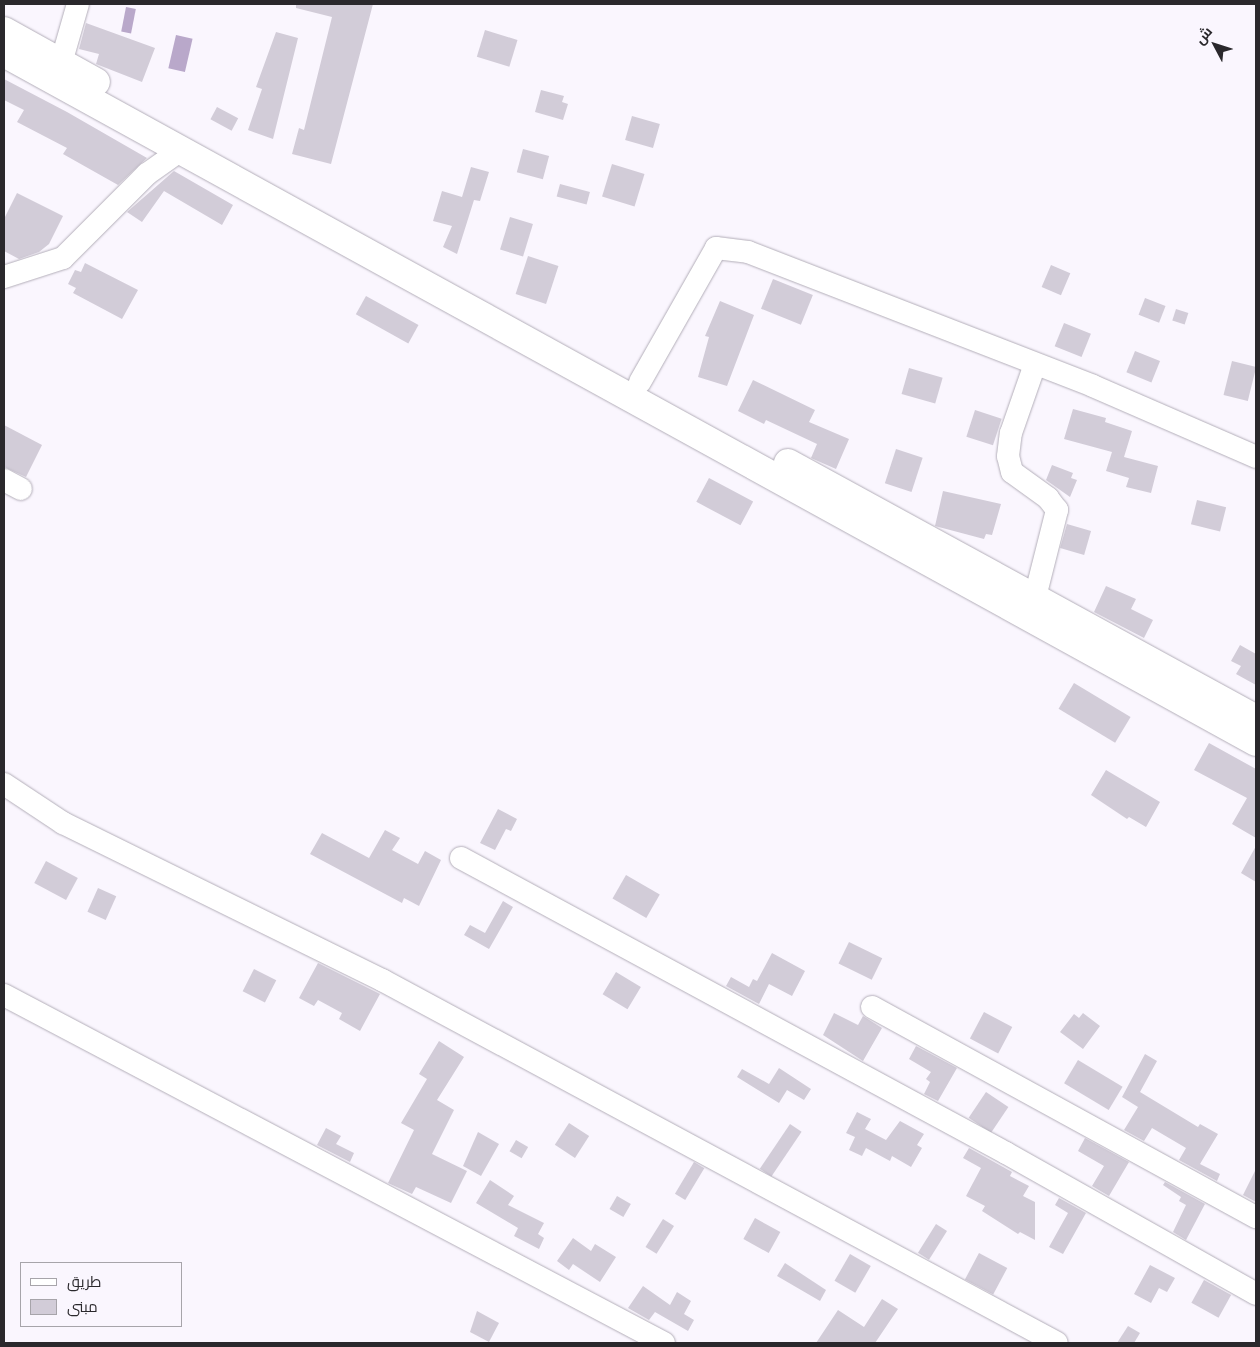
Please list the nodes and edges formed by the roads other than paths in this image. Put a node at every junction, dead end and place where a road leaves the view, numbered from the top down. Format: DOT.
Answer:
graph roads {
  1 [pos="78,4"];
  2 [pos="4,31"];
  3 [pos="4,53"];
  4 [pos="59,72"];
  5 [pos="181,150"];
  6 [pos="257,183"];
  7 [pos="4,276"];
  8 [pos="1036,364"];
  9 [pos="624,380"];
  10 [pos="1256,457"];
  11 [pos="1035,597"];
  12 [pos="1256,719"];
  13 [pos="1256,742"];
  14 [pos="4,784"];
  15 [pos="461,858"];
  16 [pos="4,995"];
  17 [pos="872,1007"];
  18 [pos="1256,1217"];
  19 [pos="1256,1294"];
  20 [pos="664,1343"];
  21 [pos="1057,1343"];
  1 -- 4 [label="street"];
  2 -- 4 [label="main road"];
  3 -- 4 [label="main road"];
  4 -- 5 [label="main road"];
  4 -- 6 [label="main road"];
  5 -- 6 [label="main road"];
  5 -- 7 [label="street"];
  6 -- 9 [label="main road"];
  8 -- 9 [label="street"];
  8 -- 10 [label="street"];
  8 -- 11 [label="street"];
  9 -- 11 [label="main road"];
  9 -- 13 [label="main road"];
  11 -- 12 [label="main road"];
  14 -- 21 [label="street"];
  15 -- 19 [label="street"];
  16 -- 20 [label="street"];
  17 -- 18 [label="street"];
}
